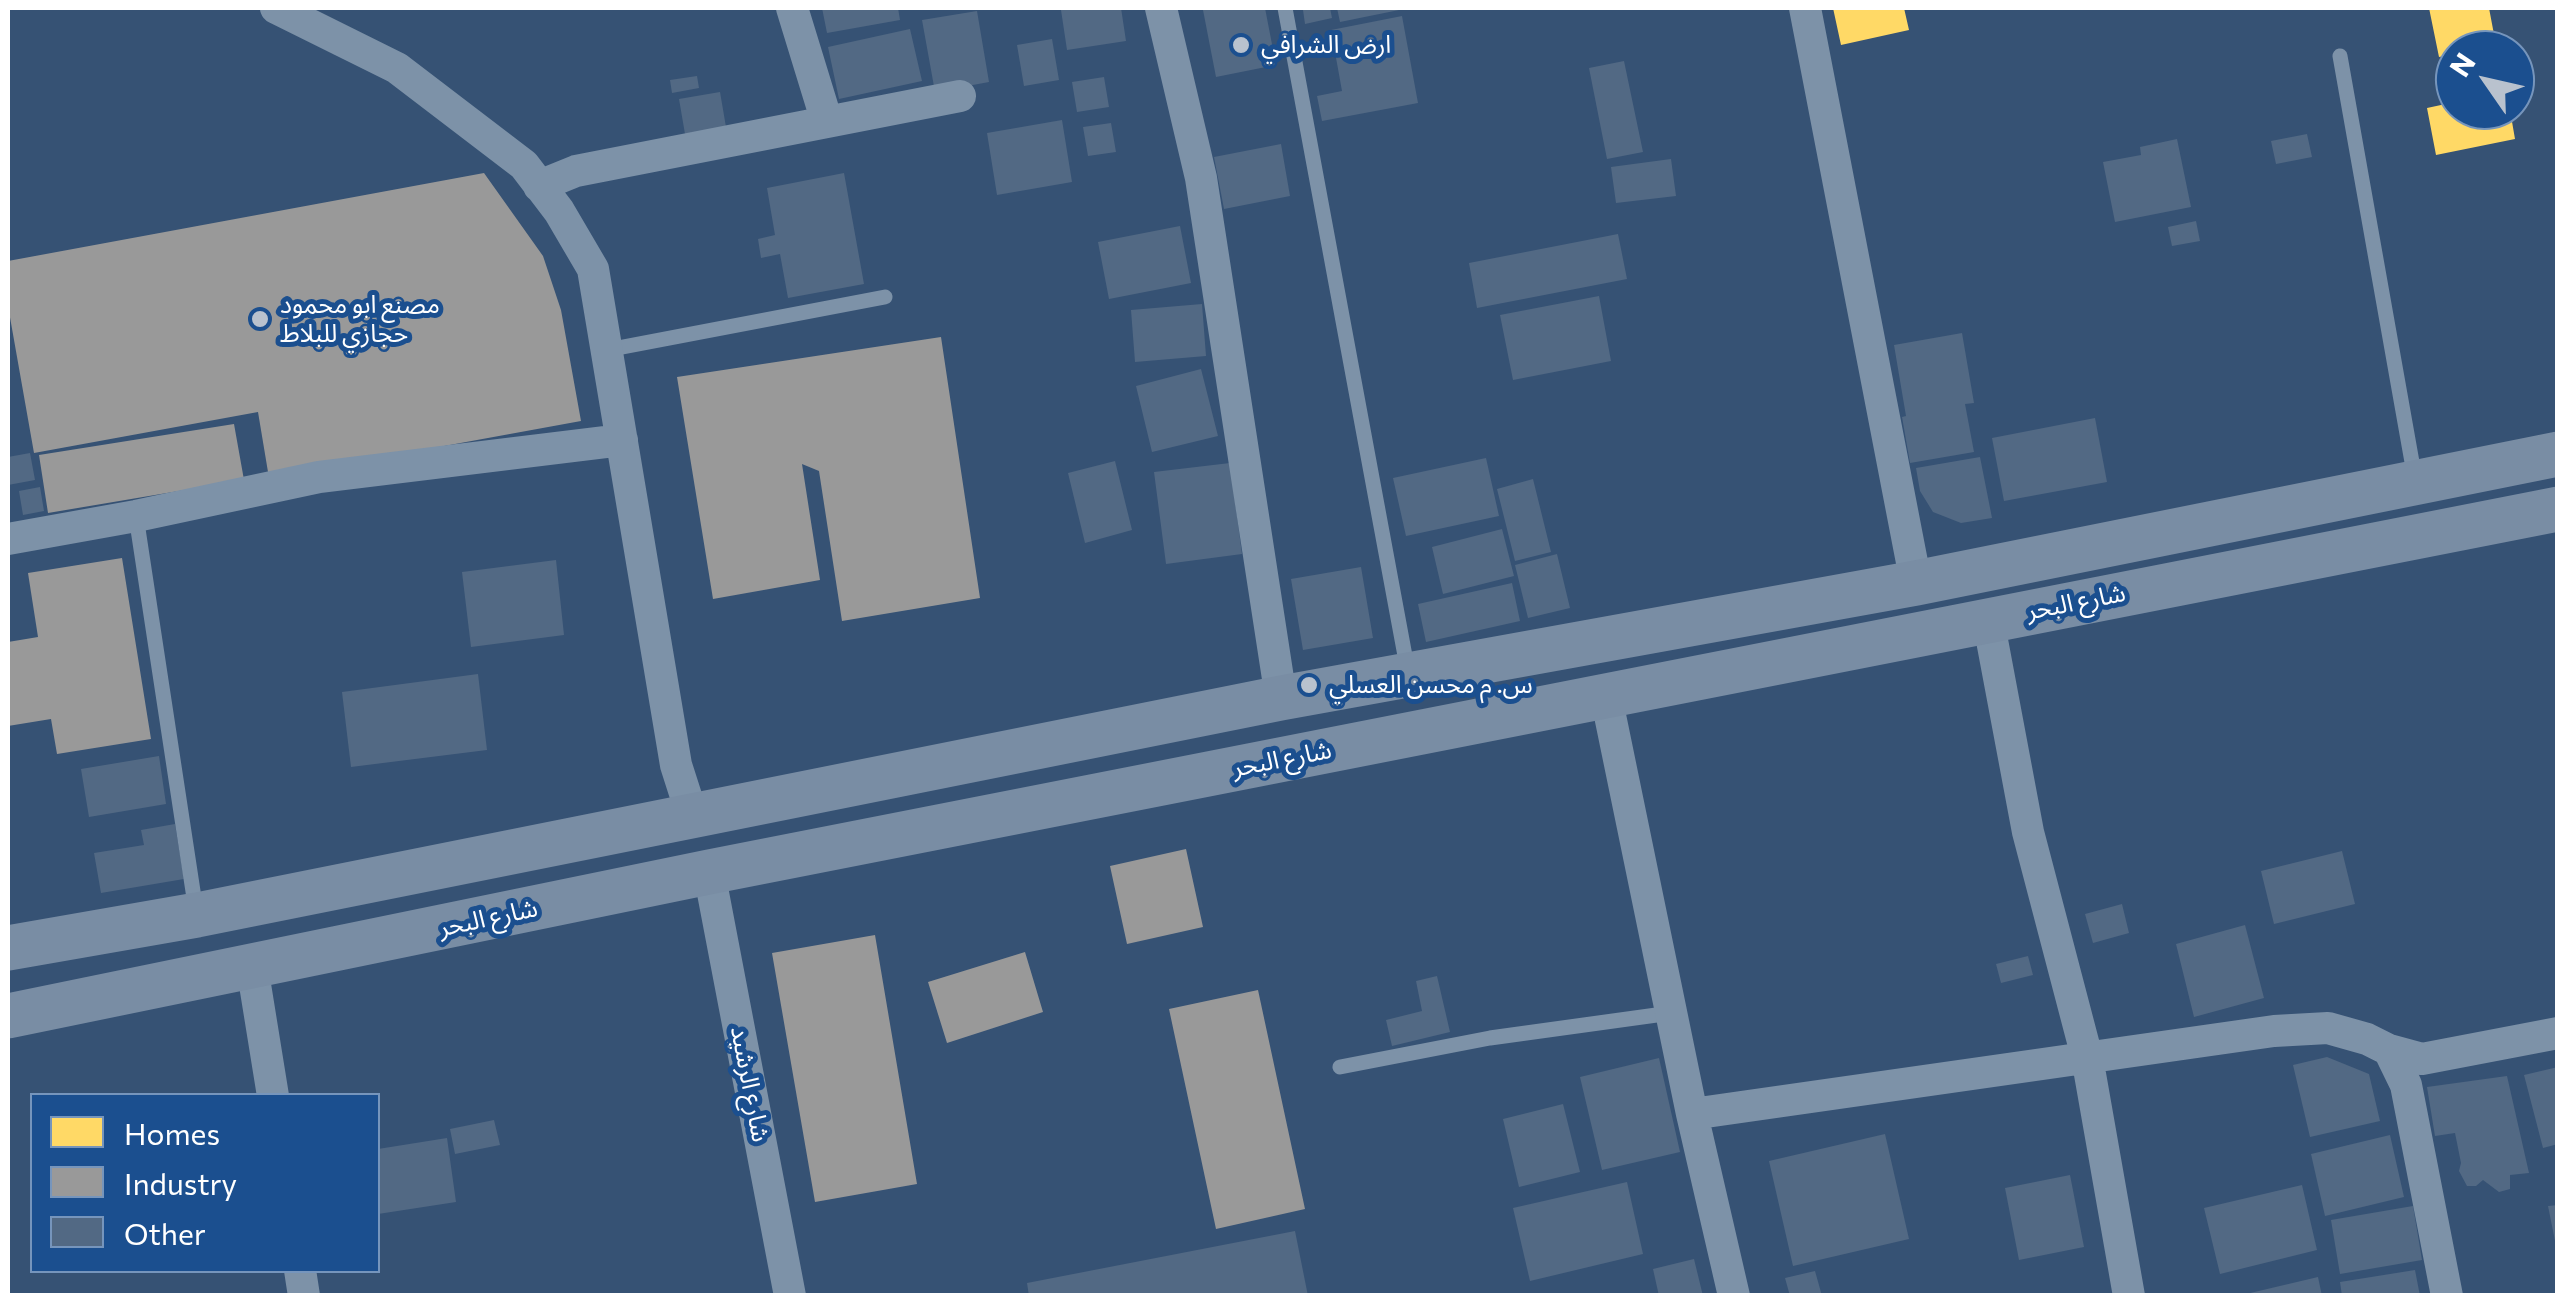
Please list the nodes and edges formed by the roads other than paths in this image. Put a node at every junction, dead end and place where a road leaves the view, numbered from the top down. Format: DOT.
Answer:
graph roads {
  1 [pos="276,8"];
  2 [pos="792,8"];
  3 [pos="1161,8"];
  4 [pos="1285,8"];
  5 [pos="1806,8"];
  6 [pos="2340,56"];
  7 [pos="960,96"];
  8 [pos="827,122"];
  9 [pos="540,186"];
  10 [pos="886,298"];
  11 [pos="608,350"];
  12 [pos="622,440"];
  13 [pos="2558,454"];
  14 [pos="2416,483"];
  15 [pos="2558,508"];
  16 [pos="136,516"];
  17 [pos="8,539"];
  18 [pos="1916,582"];
  19 [pos="1988,620"];
  20 [pos="1408,676"];
  21 [pos="1606,696"];
  22 [pos="1280,698"];
  23 [pos="1045,745"];
  24 [pos="1058,803"];
  25 [pos="692,815"];
  26 [pos="710,872"];
  27 [pos="197,915"];
  28 [pos="8,948"];
  29 [pos="252,966"];
  30 [pos="1672,1012"];
  31 [pos="8,1016"];
  32 [pos="2558,1034"];
  33 [pos="2389,1050"];
  34 [pos="2088,1057"];
  35 [pos="1340,1067"];
  36 [pos="272,1093"];
  37 [pos="1692,1114"];
  38 [pos="790,1296"];
  39 [pos="1734,1296"];
  40 [pos="2129,1296"];
  41 [pos="2447,1296"];
  1 -- 9 [label="street"];
  2 -- 8 [label="street"];
  3 -- 22 [label="street"];
  4 -- 20 [label="lane"];
  5 -- 18 [label="street"];
  6 -- 14 [label="lane"];
  7 -- 8 [label="street"];
  8 -- 9 [label="street"];
  9 -- 11 [label="street"];
  10 -- 11 [label="lane"];
  11 -- 12 [label="street"];
  12 -- 16 [label="street"];
  12 -- 25 [label="street"];
  13 -- 14 [label="main road, شارع البحر"];
  14 -- 18 [label="main road, شارع البحر"];
  15 -- 19 [label="main road, شارع البحر"];
  16 -- 17 [label="street"];
  16 -- 27 [label="lane"];
  18 -- 20 [label="main road, شارع البحر"];
  19 -- 21 [label="main road, شارع البحر"];
  19 -- 34 [label="street"];
  20 -- 22 [label="main road, شارع البحر"];
  21 -- 24 [label="main road, شارع البحر"];
  21 -- 30 [label="street"];
  22 -- 23 [label="main road, شارع البحر"];
  23 -- 24 [label="main road"];
  23 -- 25 [label="main road, شارع البحر"];
  24 -- 26 [label="main road, شارع البحر"];
  25 -- 27 [label="main road, شارع البحر"];
  26 -- 29 [label="main road, شارع البحر"];
  26 -- 38 [label="street, شارع الرشيد"];
  27 -- 28 [label="main road, شارع البحر"];
  29 -- 31 [label="main road, شارع البحر"];
  29 -- 36 [label="street"];
  30 -- 35 [label="lane"];
  30 -- 37 [label="street"];
  32 -- 33 [label="street"];
  33 -- 34 [label="street"];
  33 -- 41 [label="street"];
  34 -- 37 [label="street"];
  34 -- 40 [label="street"];
  37 -- 39 [label="street"];
}
